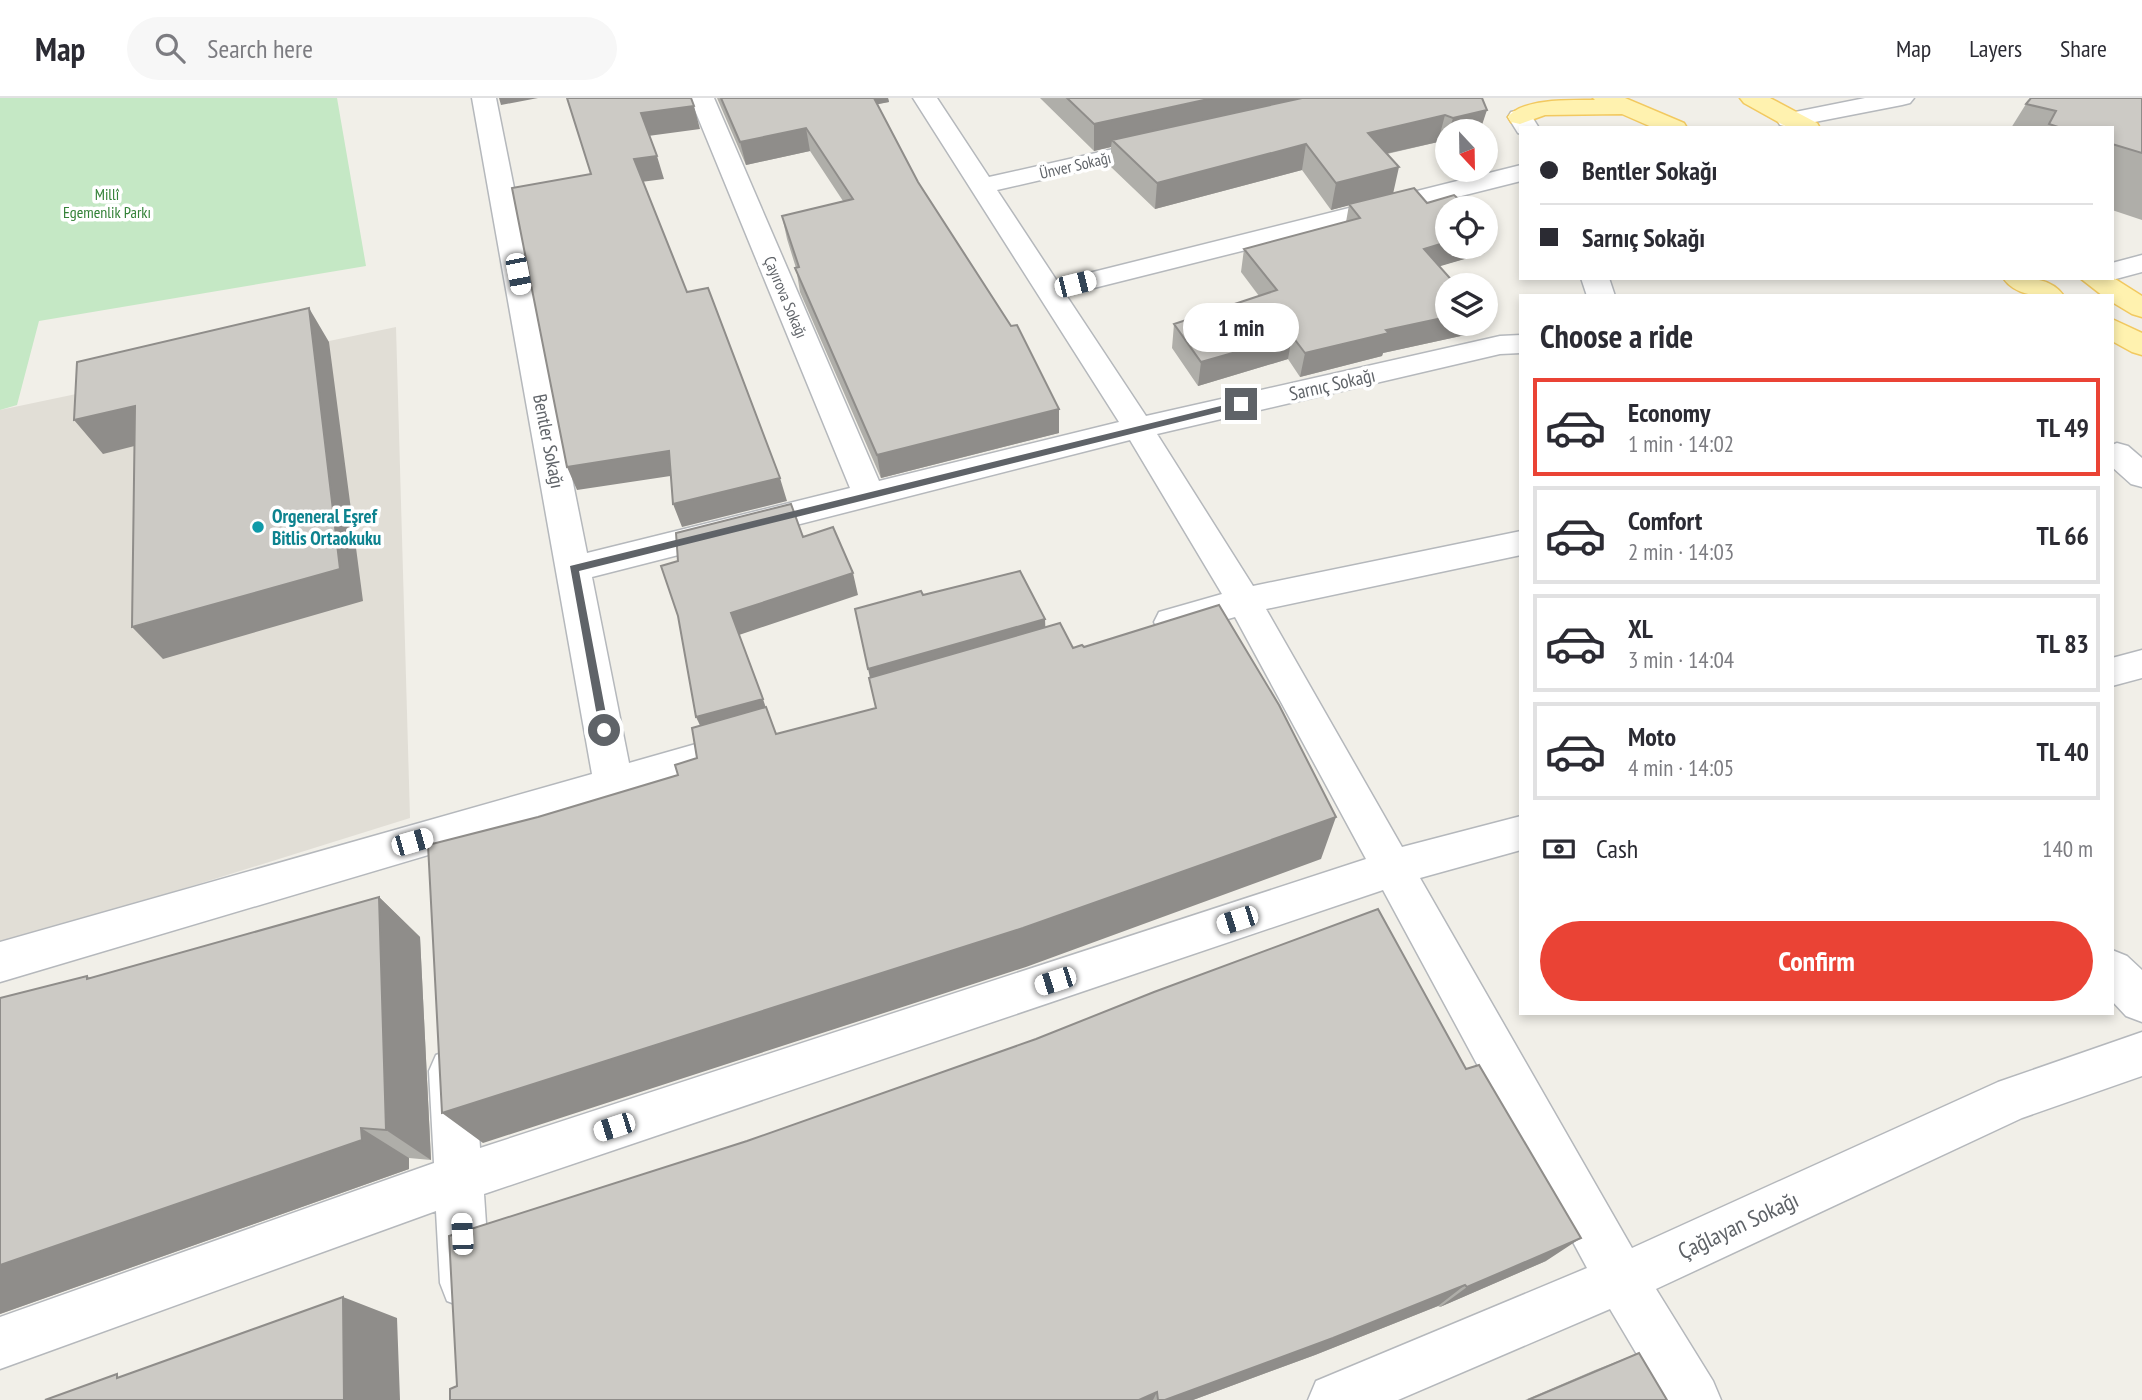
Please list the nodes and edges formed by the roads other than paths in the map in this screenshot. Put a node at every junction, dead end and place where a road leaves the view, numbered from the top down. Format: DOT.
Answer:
graph roads {
  1 [pos="484,98"];
  2 [pos="702,98"];
  3 [pos="925,98"];
  4 [pos="1541,98"];
  5 [pos="1750,98"];
  6 [pos="1902,98"];
  7 [pos="1613,102"];
  8 [pos="1524,122"];
  9 [pos="1748,123"];
  10 [pos="1799,124"];
  11 [pos="1670,126"];
  12 [pos="1184,140"];
  13 [pos="1519,174"];
  14 [pos="982,186"];
  15 [pos="2142,263"];
  16 [pos="2114,271"];
  17 [pos="2021,280"];
  18 [pos="2097,280"];
  19 [pos="1049,291"];
  20 [pos="2046,294"];
  21 [pos="2142,308"];
  22 [pos="1519,344"];
  23 [pos="1138,428"];
  24 [pos="2124,453"];
  25 [pos="2142,476"];
  26 [pos="869,495"];
  27 [pos="1519,543"];
  28 [pos="573,569"];
  29 [pos="1244,601"];
  30 [pos="1137,632"];
  31 [pos="2142,664"];
  32 [pos="2114,671"];
  33 [pos="761,741"];
  34 [pos="614,784"];
  35 [pos="1519,834"];
  36 [pos="1393,868"];
  37 [pos="0,961"];
  38 [pos="2114,972"];
  39 [pos="2142,1001"];
  40 [pos="449,1028"];
  41 [pos="2142,1054"];
  42 [pos="458,1179"];
  43 [pos="1621,1279"];
  44 [pos="468,1331"];
  45 [pos="0,1343"];
  46 [pos="1335,1400"];
  47 [pos="1694,1400"];
  1 -- 28 [label="street, Bentler Sokağı"];
  2 -- 26 [label="street, Çayırova Sokağı"];
  3 -- 14 [label="street"];
  4 -- 8 [label="main road"];
  5 -- 9 [label="main road"];
  5 -- 10 [label="main road"];
  6 -- 10 [label="street"];
  7 -- 8 [label="main road"];
  7 -- 11 [label="main road"];
  12 -- 14 [label="street, Ünver Sokağı"];
  13 -- 19 [label="street"];
  14 -- 19 [label="street"];
  15 -- 16 [label="street"];
  17 -- 20 [label="main road"];
  18 -- 21 [label="main road"];
  19 -- 23 [label="street"];
  22 -- 23 [label="street, Sarnıç Sokağı"];
  23 -- 26 [label="street, Sarnıç Sokağı"];
  23 -- 29 [label="street"];
  24 -- 25 [label="street"];
  26 -- 28 [label="street, Sarnıç Sokağı"];
  27 -- 29 [label="street"];
  28 -- 34 [label="street, Bentler Sokağı"];
  29 -- 30 [label="street"];
  29 -- 36 [label="street"];
  31 -- 32 [label="street"];
  33 -- 34 [label="street"];
  34 -- 37 [label="street"];
  35 -- 36 [label="street"];
  36 -- 42 [label="street"];
  36 -- 43 [label="street"];
  38 -- 39 [label="street"];
  40 -- 42 [label="street"];
  41 -- 43 [label="street, Çağlayan Sokağı"];
  42 -- 44 [label="street"];
  42 -- 45 [label="street"];
  43 -- 46 [label="street, Çağlayan Sokağı"];
  43 -- 47 [label="street"];
}
